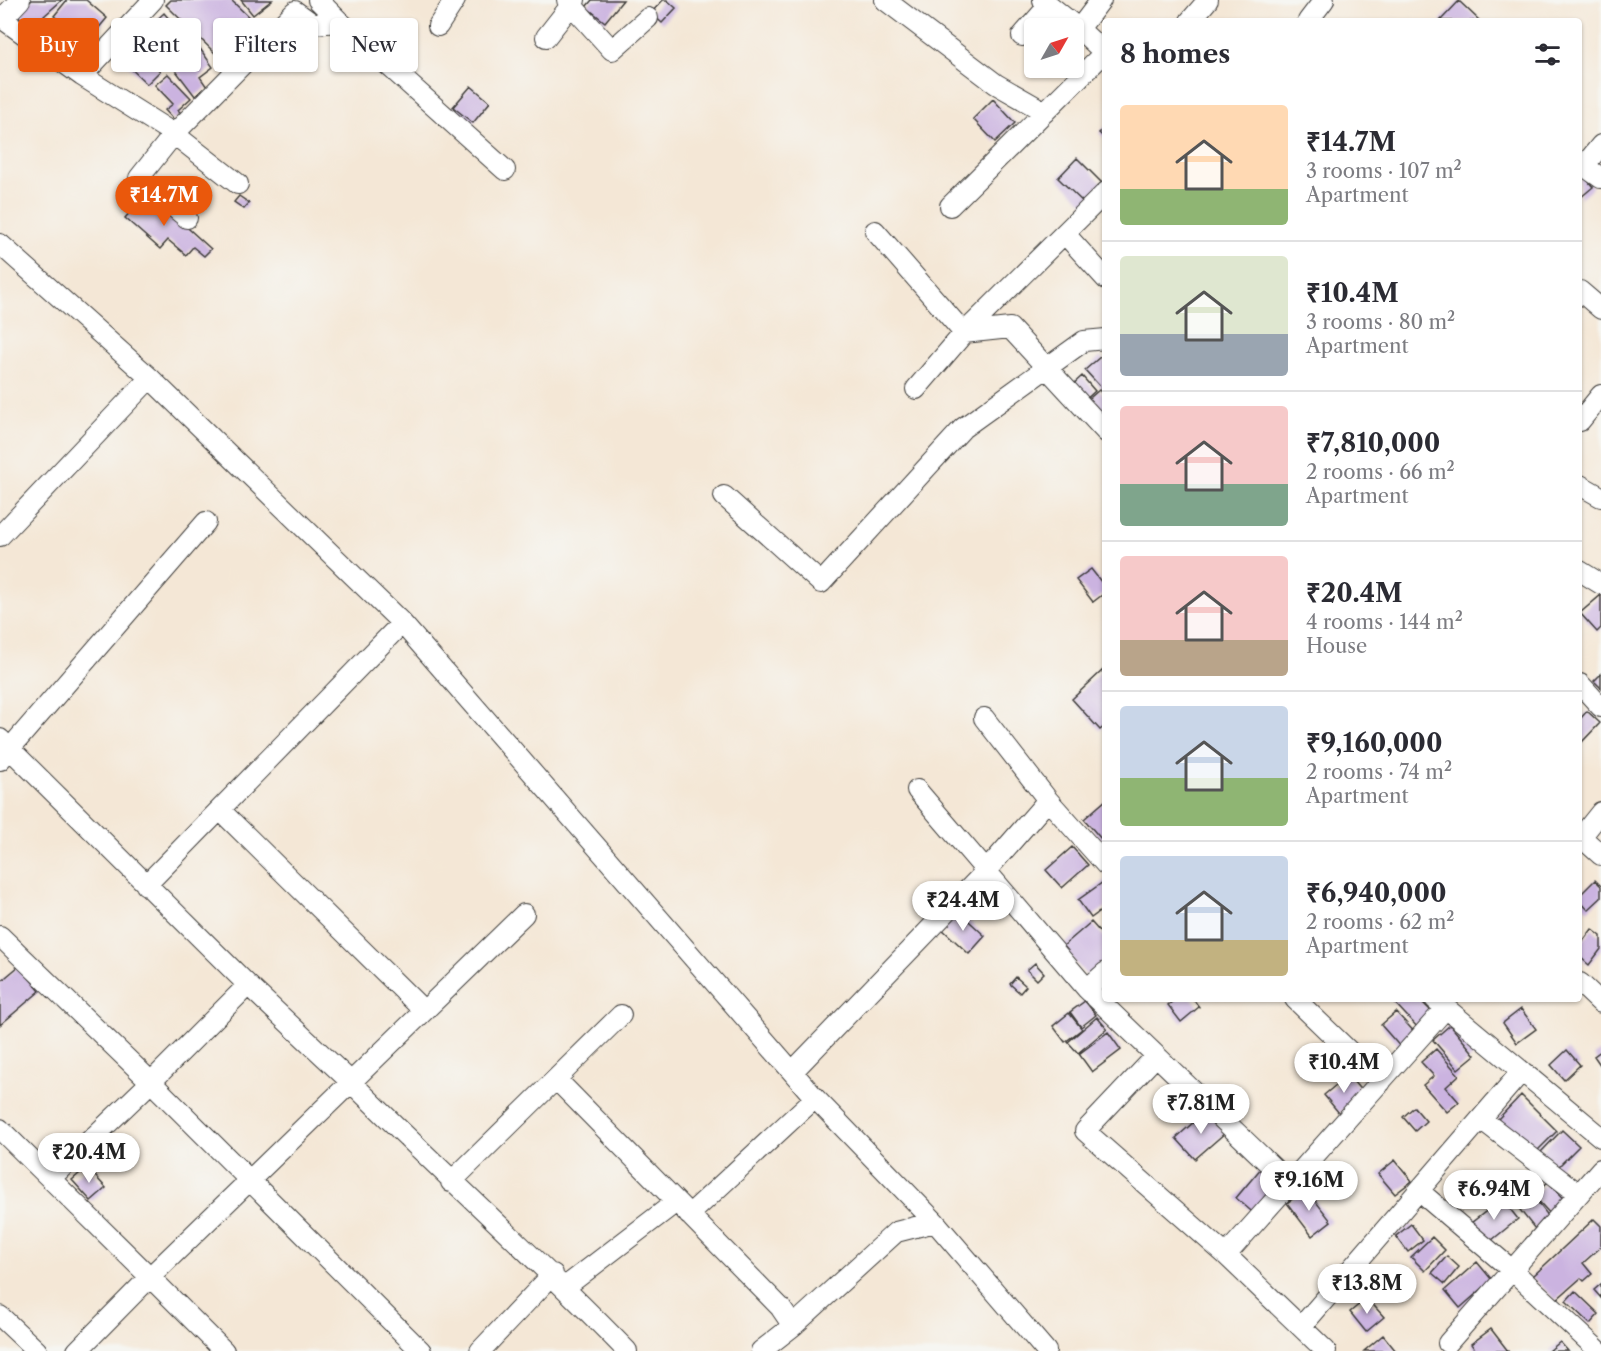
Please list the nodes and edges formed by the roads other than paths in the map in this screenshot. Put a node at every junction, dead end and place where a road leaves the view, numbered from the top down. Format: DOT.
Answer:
graph roads {
  1 [pos="20,0"];
  2 [pos="153,0"];
  3 [pos="318,0"];
  4 [pos="455,0"];
  5 [pos="885,0"];
  6 [pos="1101,0"];
  7 [pos="1208,0"];
  8 [pos="1324,0"];
  9 [pos="571,1"];
  10 [pos="1046,3"];
  11 [pos="1,18"];
  12 [pos="336,18"];
  13 [pos="648,18"];
  14 [pos="1065,18"];
  15 [pos="1193,18"];
  16 [pos="1310,18"];
  17 [pos="1084,22"];
  18 [pos="330,23"];
  19 [pos="438,26"];
  20 [pos="1084,34"];
  21 [pos="1022,36"];
  22 [pos="546,37"];
  23 [pos="1102,51"];
  24 [pos="1102,57"];
  25 [pos="396,72"];
  26 [pos="82,76"];
  27 [pos="1045,112"];
  28 [pos="174,134"];
  29 [pos="1601,145"];
  30 [pos="1582,164"];
  31 [pos="505,170"];
  32 [pos="1601,178"];
  33 [pos="238,184"];
  34 [pos="1102,196"];
  35 [pos="950,206"];
  36 [pos="186,218"];
  37 [pos="875,231"];
  38 [pos="1065,234"];
  39 [pos="0,244"];
  40 [pos="1102,275"];
  41 [pos="1582,293"];
  42 [pos="1601,309"];
  43 [pos="964,333"];
  44 [pos="1102,339"];
  45 [pos="1047,367"];
  46 [pos="150,378"];
  47 [pos="916,389"];
  48 [pos="1601,395"];
  49 [pos="1582,418"];
  50 [pos="1102,428"];
  51 [pos="1582,486"];
  52 [pos="724,496"];
  53 [pos="1601,497"];
  54 [pos="206,522"];
  55 [pos="0,536"];
  56 [pos="1582,572"];
  57 [pos="1601,584"];
  58 [pos="402,623"];
  59 [pos="1582,686"];
  60 [pos="1601,707"];
  61 [pos="984,718"];
  62 [pos="4,749"];
  63 [pos="917,790"];
  64 [pos="1048,800"];
  65 [pos="220,810"];
  66 [pos="1601,812"];
  67 [pos="1582,834"];
  68 [pos="1582,838"];
  69 [pos="1601,855"];
  70 [pos="1102,861"];
  71 [pos="986,871"];
  72 [pos="146,885"];
  73 [pos="524,914"];
  74 [pos="0,936"];
  75 [pos="1102,975"];
  76 [pos="248,985"];
  77 [pos="1582,985"];
  78 [pos="1087,988"];
  79 [pos="1298,1002"];
  80 [pos="1601,1003"];
  81 [pos="1441,1004"];
  82 [pos="423,1010"];
  83 [pos="621,1015"];
  84 [pos="1156,1056"];
  85 [pos="794,1070"];
  86 [pos="1522,1071"];
  87 [pos="556,1079"];
  88 [pos="151,1082"];
  89 [pos="351,1082"];
  90 [pos="1381,1083"];
  91 [pos="816,1098"];
  92 [pos="1481,1119"];
  93 [pos="0,1129"];
  94 [pos="1601,1137"];
  95 [pos="1601,1169"];
  96 [pos="51,1178"];
  97 [pos="251,1181"];
  98 [pos="451,1182"];
  99 [pos="1290,1184"];
  100 [pos="1419,1191"];
  101 [pos="1579,1194"];
  102 [pos="682,1209"];
  103 [pos="935,1222"];
  104 [pos="1226,1255"];
  105 [pos="1512,1270"];
  106 [pos="150,1277"];
  107 [pos="559,1281"];
  108 [pos="0,1316"];
  109 [pos="793,1326"];
  110 [pos="1301,1328"];
  111 [pos="1596,1341"];
  112 [pos="1448,1348"];
  113 [pos="37,1351"];
  114 [pos="77,1351"];
  115 [pos="224,1351"];
  116 [pos="422,1351"];
  117 [pos="480,1351"];
  118 [pos="627,1351"];
  119 [pos="761,1351"];
  120 [pos="1046,1351"];
  121 [pos="1326,1351"];
  1 -- 11 [label="street"];
  2 -- 26 [label="street"];
  3 -- 12 [label="street"];
  4 -- 19 [label="street"];
  5 -- 27 [label="street"];
  6 -- 17 [label="street"];
  7 -- 15 [label="street"];
  8 -- 16 [label="street"];
  9 -- 13 [label="street"];
  9 -- 22 [label="street"];
  10 -- 14 [label="street"];
  10 -- 21 [label="street"];
  11 -- 26 [label="street"];
  18 -- 28 [label="street"];
  20 -- 23 [label="street"];
  24 -- 27 [label="street"];
  25 -- 31 [label="street"];
  26 -- 28 [label="street"];
  27 -- 35 [label="street"];
  28 -- 33 [label="street"];
  28 -- 36 [label="street"];
  29 -- 30 [label="street"];
  30 -- 32 [label="street"];
  34 -- 38 [label="street"];
  37 -- 43 [label="street"];
  38 -- 40 [label="street"];
  38 -- 43 [label="street"];
  39 -- 46 [label="street"];
  41 -- 42 [label="street"];
  43 -- 45 [label="street"];
  43 -- 47 [label="street"];
  44 -- 45 [label="street"];
  45 -- 50 [label="street"];
  45 -- 52 [label="street"];
  46 -- 55 [label="street"];
  46 -- 58 [label="street"];
  48 -- 49 [label="street"];
  51 -- 53 [label="street"];
  54 -- 62 [label="street"];
  56 -- 57 [label="street"];
  58 -- 65 [label="street"];
  58 -- 85 [label="street"];
  59 -- 60 [label="street"];
  61 -- 64 [label="street"];
  62 -- 72 [label="street"];
  63 -- 71 [label="street"];
  64 -- 70 [label="street"];
  64 -- 71 [label="street"];
  65 -- 72 [label="street"];
  65 -- 82 [label="street"];
  66 -- 67 [label="street"];
  68 -- 69 [label="street"];
  71 -- 78 [label="street"];
  71 -- 85 [label="street"];
  72 -- 76 [label="street"];
  73 -- 82 [label="street"];
  74 -- 88 [label="street"];
  75 -- 78 [label="street"];
  76 -- 88 [label="street"];
  76 -- 89 [label="street"];
  77 -- 80 [label="street"];
  78 -- 84 [label="street"];
  79 -- 90 [label="street"];
  81 -- 86 [label="street"];
  81 -- 90 [label="street"];
  82 -- 89 [label="street"];
  83 -- 87 [label="street"];
  84 -- 99 [label="street"];
  84 -- 104 [label="street"];
  85 -- 91 [label="street"];
  86 -- 92 [label="street"];
  86 -- 94 [label="street"];
  87 -- 98 [label="street"];
  87 -- 102 [label="street"];
  88 -- 96 [label="street"];
  88 -- 97 [label="street"];
  89 -- 97 [label="street"];
  89 -- 98 [label="street"];
  90 -- 99 [label="street"];
  91 -- 102 [label="street"];
  91 -- 103 [label="street"];
  92 -- 100 [label="street"];
  92 -- 101 [label="street"];
  93 -- 96 [label="street"];
  95 -- 101 [label="street"];
  96 -- 106 [label="street"];
  97 -- 106 [label="street"];
  97 -- 116 [label="street"];
  98 -- 107 [label="street"];
  99 -- 104 [label="street"];
  100 -- 105 [label="street"];
  100 -- 110 [label="street"];
  101 -- 105 [label="street"];
  102 -- 107 [label="street"];
  102 -- 109 [label="street"];
  103 -- 109 [label="street"];
  103 -- 120 [label="street"];
  104 -- 110 [label="street"];
  105 -- 111 [label="street"];
  105 -- 112 [label="street"];
  106 -- 114 [label="street"];
  106 -- 115 [label="street"];
  107 -- 117 [label="street"];
  107 -- 118 [label="street"];
  108 -- 113 [label="street"];
  109 -- 119 [label="street"];
  110 -- 121 [label="street"];
}
